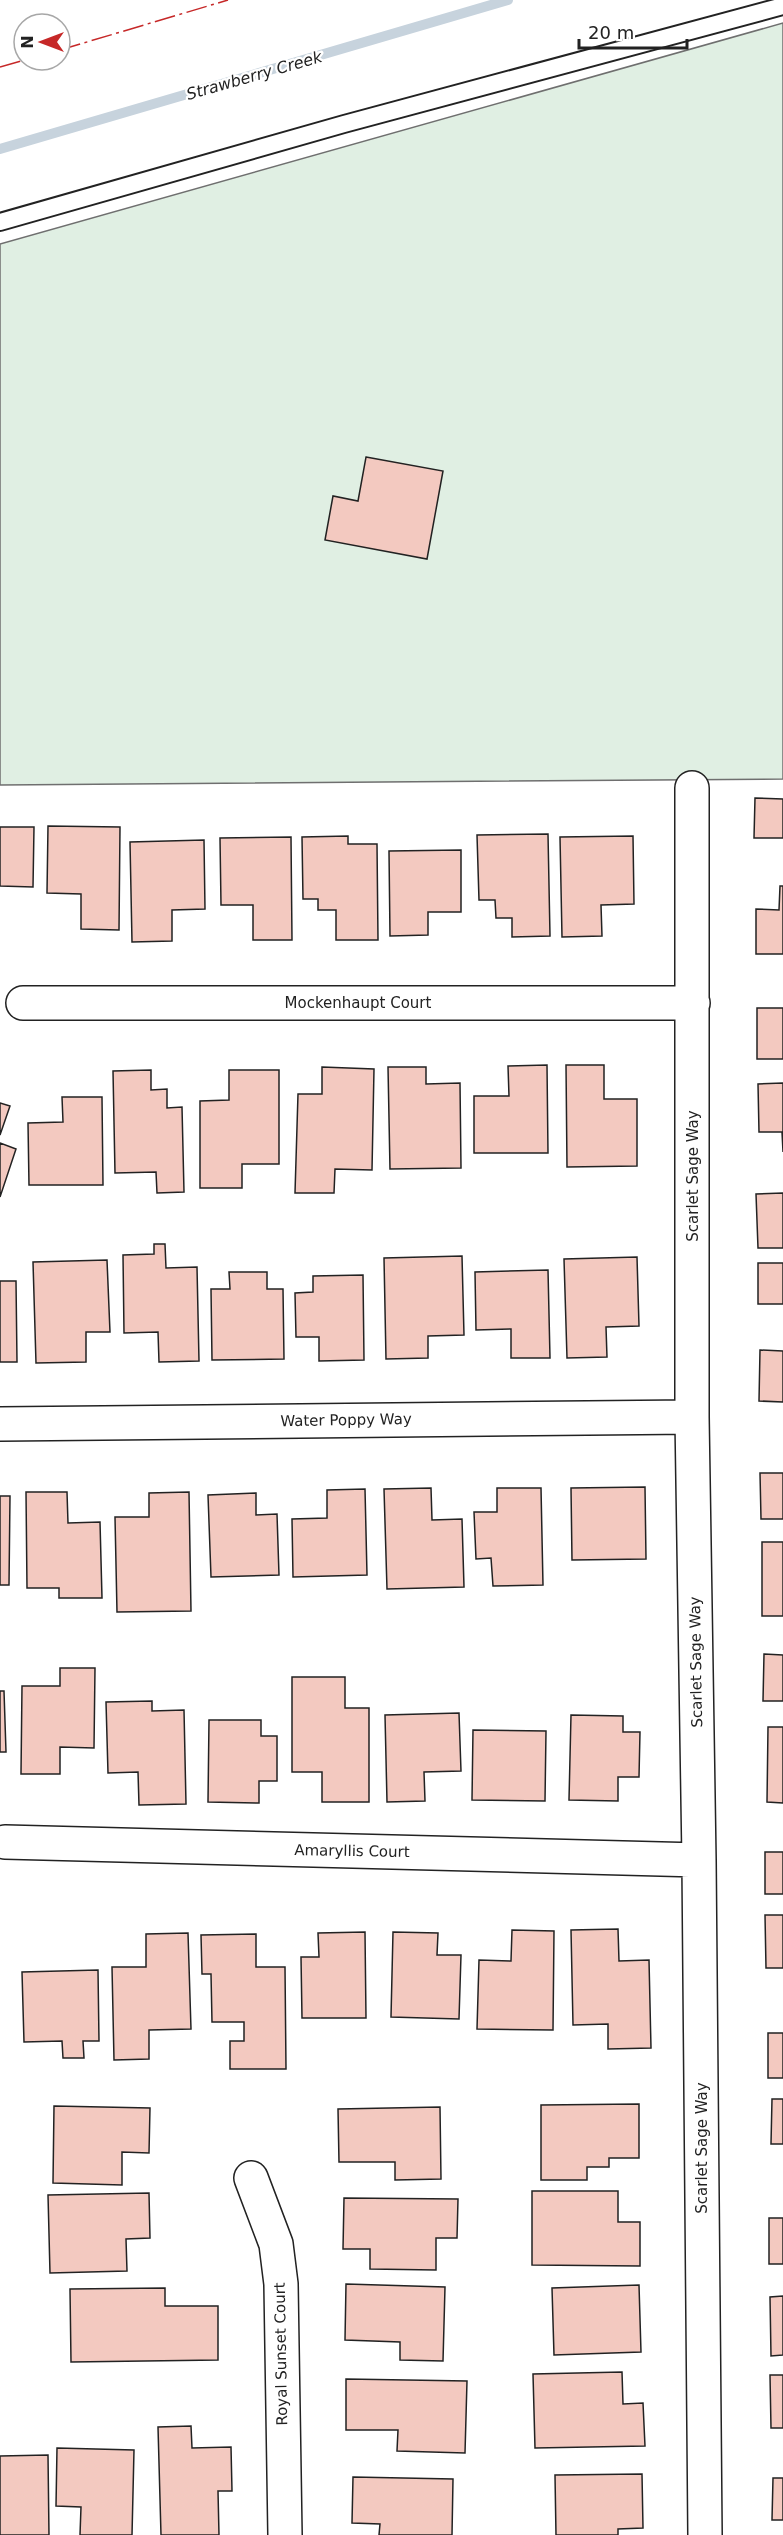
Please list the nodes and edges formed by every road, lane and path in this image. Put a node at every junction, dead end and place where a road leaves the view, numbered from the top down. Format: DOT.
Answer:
graph roads {
  1 [pos="783,6"];
  2 [pos="0,222"];
  3 [pos="692,788"];
  4 [pos="23,1003"];
  5 [pos="693,1003"];
  6 [pos="692,1417"];
  7 [pos="0,1424"];
  8 [pos="5,1842"];
  9 [pos="699,1860"];
  10 [pos="251,2178"];
  11 [pos="285,2535"];
  12 [pos="705,2535"];
  1 -- 2 [label="lane"];
  3 -- 5 [label="street, Scarlet Sage Way"];
  4 -- 5 [label="street, Mockenhaupt Court"];
  5 -- 6 [label="street, Scarlet Sage Way"];
  6 -- 7 [label="street, Water Poppy Way"];
  6 -- 9 [label="street, Scarlet Sage Way"];
  8 -- 9 [label="street, Amaryllis Court"];
  9 -- 12 [label="street, Scarlet Sage Way"];
  10 -- 11 [label="street, Royal Sunset Court"];
}
